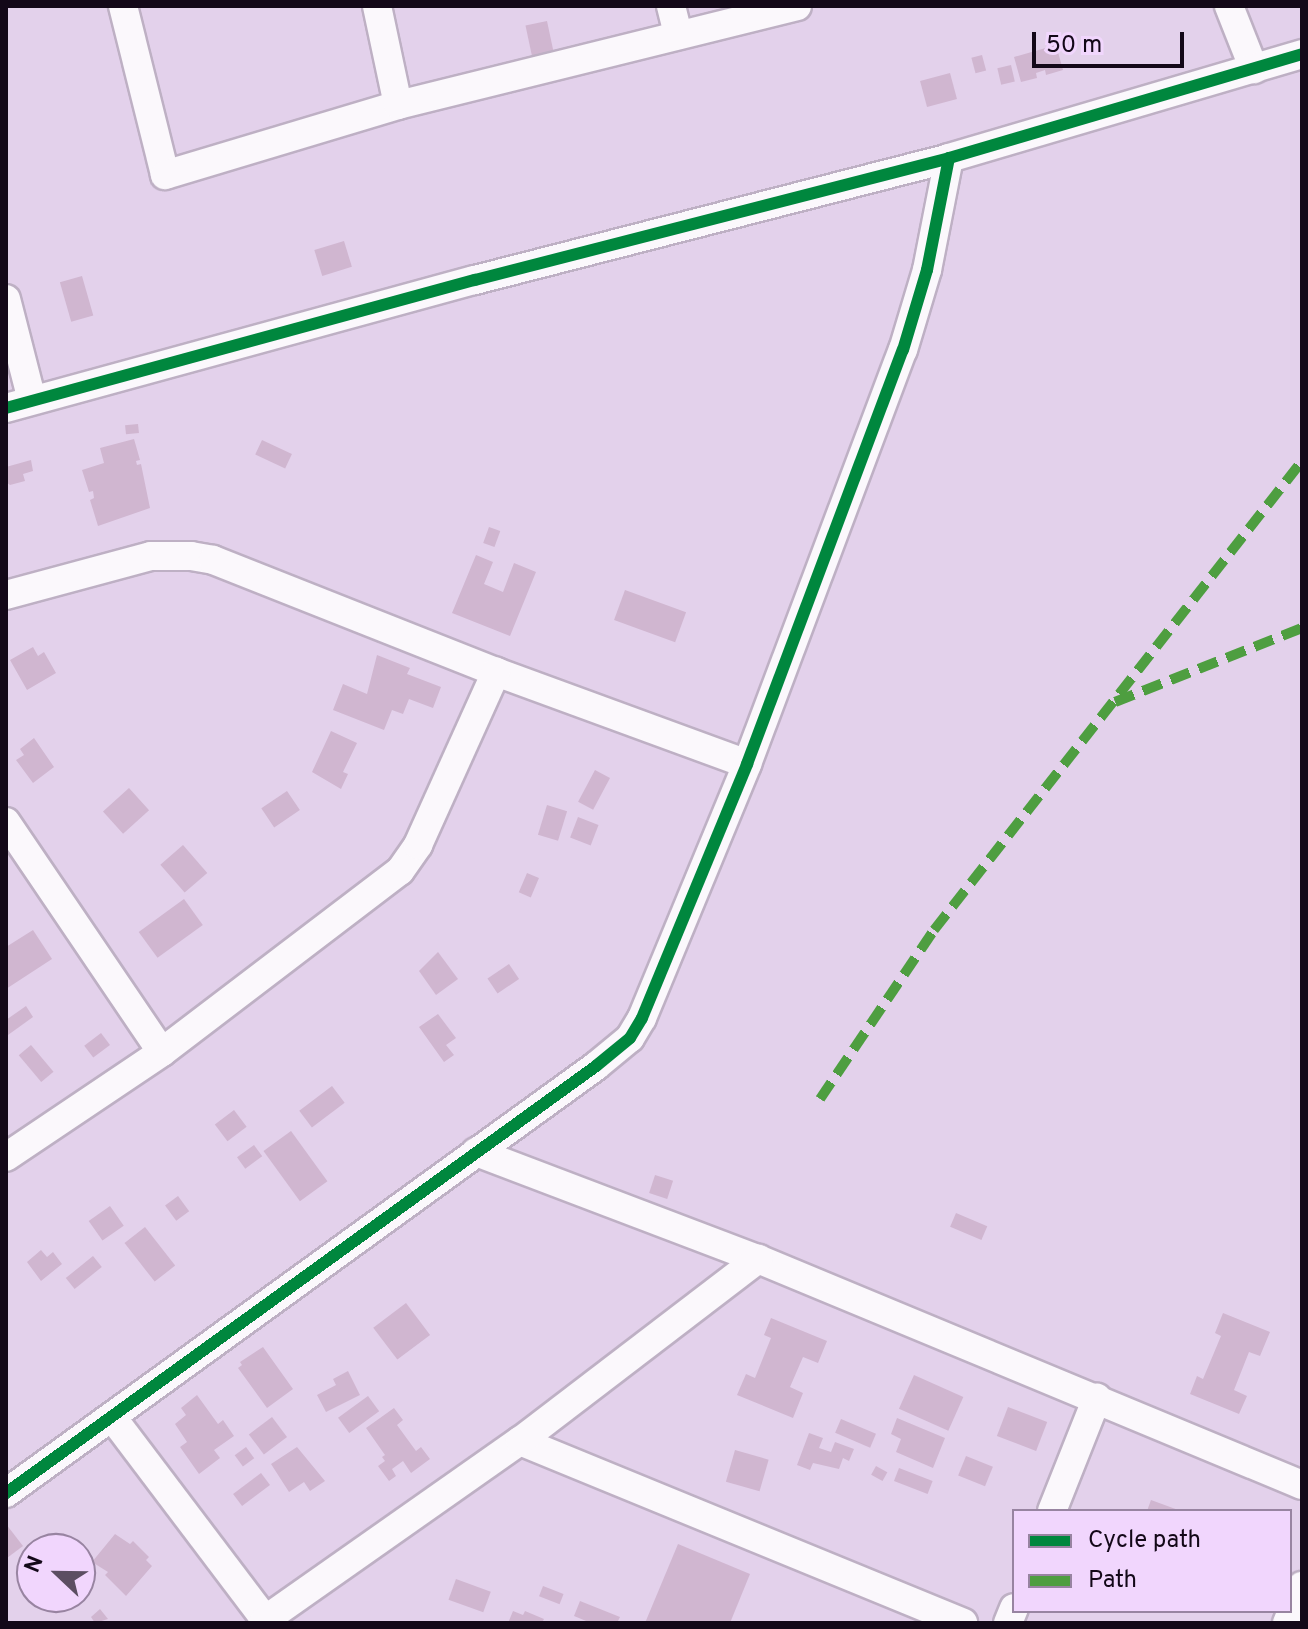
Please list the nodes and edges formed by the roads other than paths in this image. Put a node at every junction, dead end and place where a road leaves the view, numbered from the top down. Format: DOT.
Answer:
graph roads {
  1 [pos="123,6"];
  2 [pos="377,6"];
  3 [pos="671,6"];
  4 [pos="797,6"];
  5 [pos="1229,6"];
  6 [pos="678,35"];
  7 [pos="1302,54"];
  8 [pos="1254,69"];
  9 [pos="398,105"];
  10 [pos="949,158"];
  11 [pos="6,299"];
  12 [pos="19,404"];
  13 [pos="6,595"];
  14 [pos="496,672"];
  15 [pos="747,764"];
  16 [pos="6,822"];
  17 [pos="162,1052"];
  18 [pos="476,1152"];
  19 [pos="6,1157"];
  20 [pos="758,1259"];
  21 [pos="1097,1398"];
  22 [pos="112,1417"];
  23 [pos="520,1441"];
  24 [pos="1302,1485"];
  25 [pos="6,1493"];
  26 [pos="1053,1509"];
  27 [pos="1302,1586"];
  28 [pos="1292,1611"];
  29 [pos="266,1622"];
  30 [pos="963,1623"];
  1 -- 9 [label="street"];
  2 -- 9 [label="street"];
  3 -- 6 [label="street"];
  4 -- 6 [label="street"];
  5 -- 8 [label="street"];
  6 -- 9 [label="street"];
  7 -- 8 [label="street"];
  8 -- 10 [label="street"];
  10 -- 12 [label="street"];
  10 -- 15 [label="street"];
  11 -- 12 [label="street"];
  13 -- 14 [label="street"];
  14 -- 15 [label="street"];
  14 -- 17 [label="street"];
  15 -- 18 [label="street"];
  16 -- 17 [label="street"];
  17 -- 19 [label="street"];
  18 -- 20 [label="street"];
  18 -- 22 [label="street"];
  20 -- 21 [label="street"];
  20 -- 23 [label="street"];
  21 -- 24 [label="street"];
  21 -- 26 [label="street"];
  22 -- 25 [label="street"];
  22 -- 29 [label="street"];
  23 -- 29 [label="street"];
  23 -- 30 [label="street"];
  27 -- 28 [label="street"];
}
